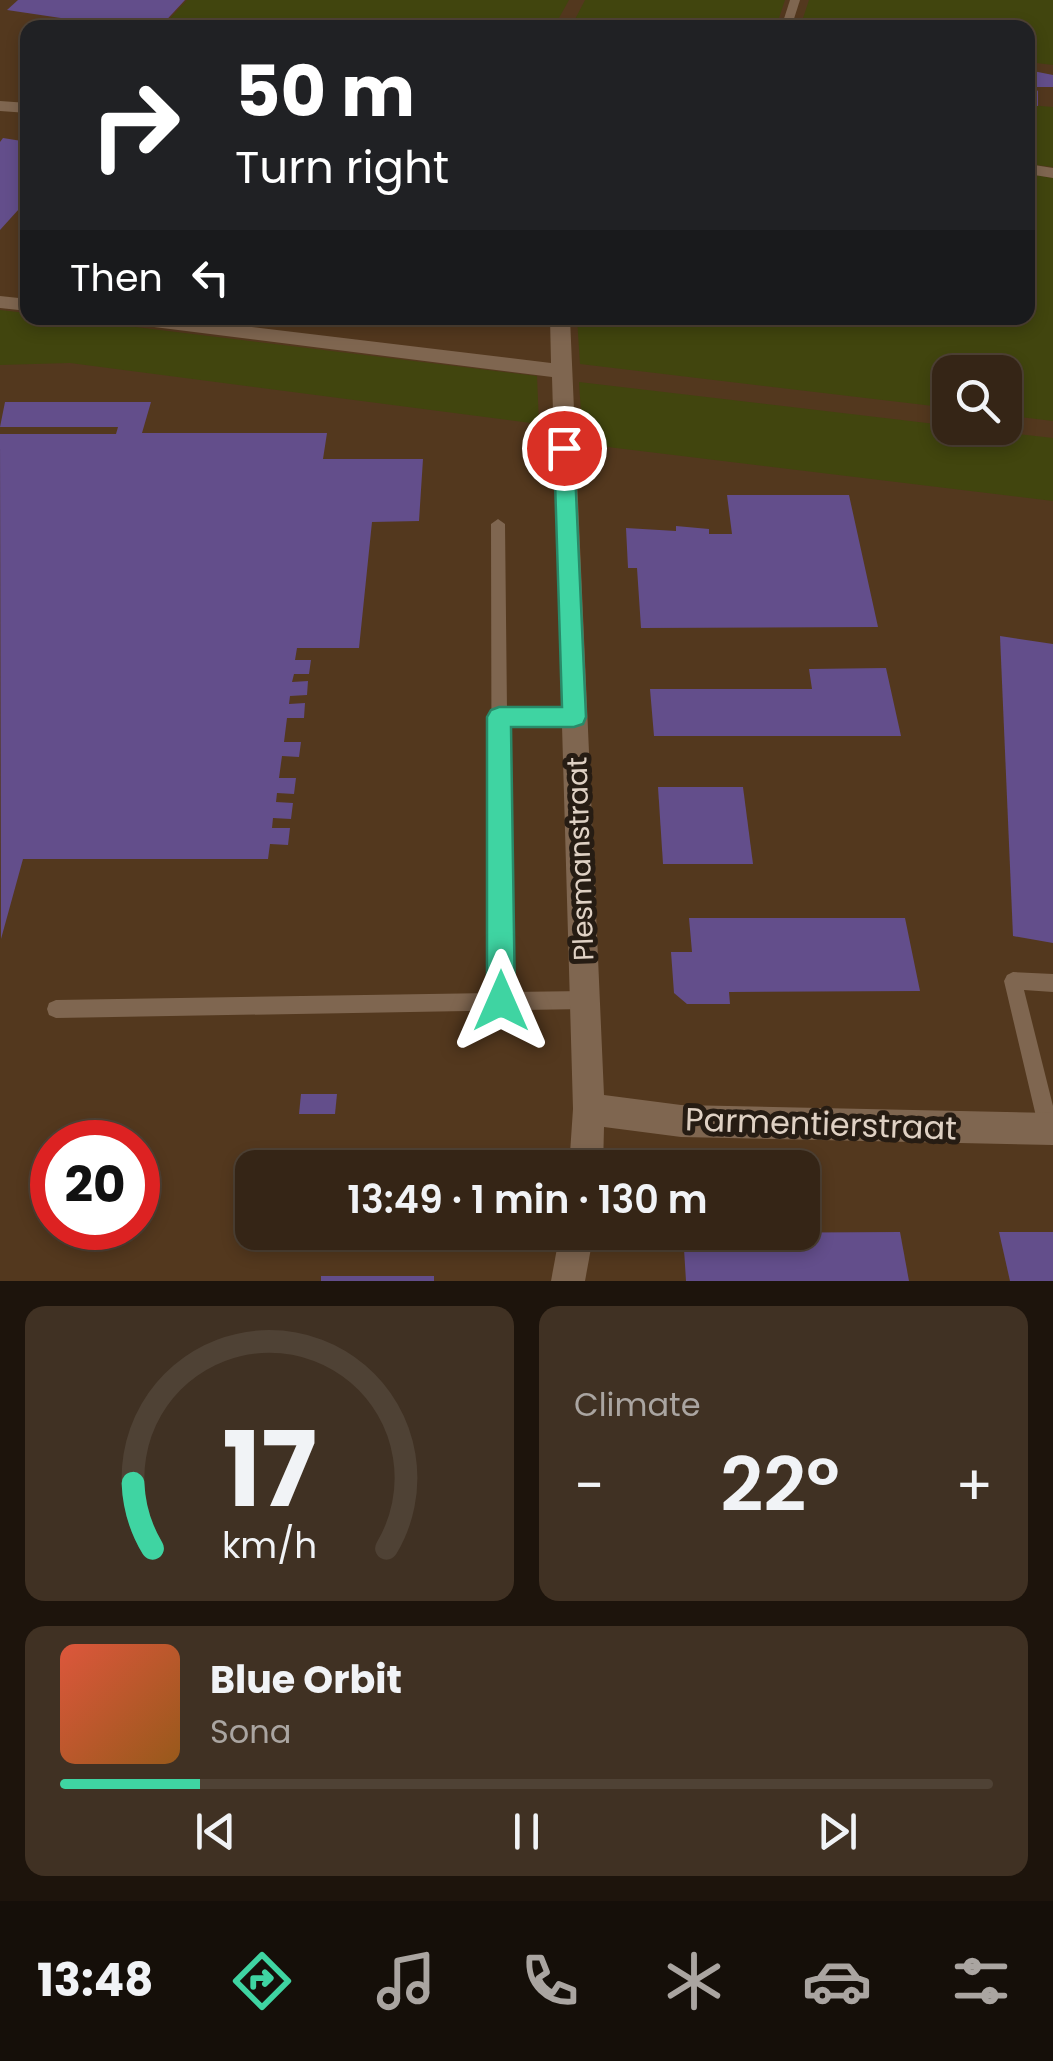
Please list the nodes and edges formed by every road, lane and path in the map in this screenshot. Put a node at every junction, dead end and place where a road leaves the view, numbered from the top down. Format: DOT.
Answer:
graph roads {
  1 [pos="188,325"];
  2 [pos="560,325"];
  3 [pos="561,370"];
  4 [pos="498,524"];
  5 [pos="499,717"];
  6 [pos="574,717"];
  7 [pos="1053,983"];
  8 [pos="585,1000"];
  9 [pos="501,1001"];
  10 [pos="56,1009"];
  11 [pos="589,1109"];
  12 [pos="1051,1129"];
  13 [pos="587,1150"];
  14 [pos="574,1250"];
  15 [pos="568,1281"];
  1 -- 3 [label="street"];
  2 -- 3 [label="street, Plesmanstraat"];
  3 -- 6 [label="street, Plesmanstraat"];
  4 -- 5 [label="lane"];
  5 -- 6 [label="lane"];
  5 -- 9 [label="lane"];
  6 -- 8 [label="street, Plesmanstraat"];
  7 -- 12 [label="lane"];
  8 -- 9 [label="lane"];
  8 -- 11 [label="street, Plesmanstraat"];
  9 -- 10 [label="lane"];
  11 -- 12 [label="street, Parmentierstraat"];
  11 -- 13 [label="street, Plesmanstraat"];
  14 -- 15 [label="street"];
}
